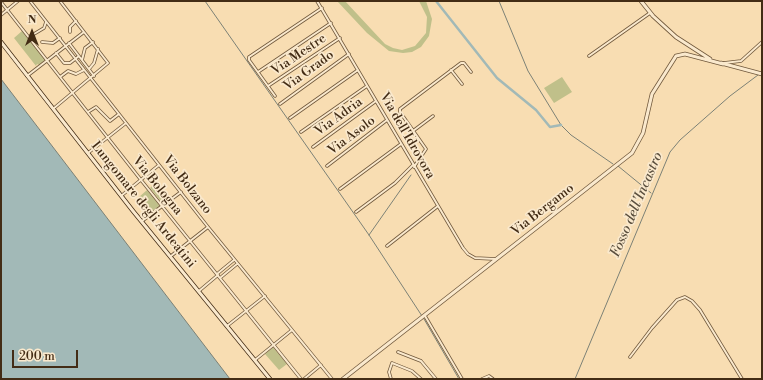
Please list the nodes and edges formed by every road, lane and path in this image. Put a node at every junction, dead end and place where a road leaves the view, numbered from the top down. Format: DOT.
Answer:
graph roads {
  1 [pos="18,1"];
  2 [pos="30,1"];
  3 [pos="60,1"];
  4 [pos="317,1"];
  5 [pos="641,1"];
  6 [pos="1,2"];
  7 [pos="322,8"];
  8 [pos="7,10"];
  9 [pos="650,13"];
  10 [pos="1,15"];
  11 [pos="46,22"];
  12 [pos="76,22"];
  13 [pos="331,23"];
  14 [pos="70,32"];
  15 [pos="84,32"];
  16 [pos="29,37"];
  17 [pos="60,38"];
  18 [pos="340,38"];
  19 [pos="1,42"];
  20 [pos="42,42"];
  21 [pos="93,42"];
  22 [pos="762,42"];
  23 [pos="69,43"];
  24 [pos="66,46"];
  25 [pos="98,49"];
  26 [pos="56,53"];
  27 [pos="349,54"];
  28 [pos="79,56"];
  29 [pos="589,56"];
  30 [pos="76,59"];
  31 [pos="82,60"];
  32 [pos="47,61"];
  33 [pos="723,64"];
  34 [pos="89,69"];
  35 [pos="84,70"];
  36 [pos="358,70"];
  37 [pos="451,70"];
  38 [pos="258,72"];
  39 [pos="471,72"];
  40 [pos="762,74"];
  41 [pos="28,76"];
  42 [pos="94,76"];
  43 [pos="60,77"];
  44 [pos="91,78"];
  45 [pos="462,84"];
  46 [pos="368,86"];
  47 [pos="268,87"];
  48 [pos="73,93"];
  49 [pos="275,96"];
  50 [pos="376,101"];
  51 [pos="280,104"];
  52 [pos="53,109"];
  53 [pos="88,112"];
  54 [pos="119,114"];
  55 [pos="433,116"];
  56 [pos="290,118"];
  57 [pos="387,120"];
  58 [pos="126,122"];
  59 [pos="414,131"];
  60 [pos="301,132"];
  61 [pos="107,137"];
  62 [pos="400,144"];
  63 [pos="313,147"];
  64 [pos="88,153"];
  65 [pos="159,165"];
  66 [pos="327,166"];
  67 [pos="414,166"];
  68 [pos="141,180"];
  69 [pos="340,189"];
  70 [pos="181,192"];
  71 [pos="121,196"];
  72 [pos="162,206"];
  73 [pos="438,206"];
  74 [pos="356,212"];
  75 [pos="142,222"];
  76 [pos="208,227"];
  77 [pos="190,241"];
  78 [pos="387,246"];
  79 [pos="171,256"];
  80 [pos="496,259"];
  81 [pos="234,260"];
  82 [pos="237,264"];
  83 [pos="217,275"];
  84 [pos="220,278"];
  85 [pos="199,291"];
  86 [pos="265,296"];
  87 [pos="246,311"];
  88 [pos="425,316"];
  89 [pos="227,326"];
  90 [pos="292,330"];
  91 [pos="274,345"];
  92 [pos="398,352"];
  93 [pos="630,357"];
  94 [pos="255,360"];
  95 [pos="321,366"];
  96 [pos="270,379"];
  97 [pos="302,379"];
  98 [pos="332,379"];
  99 [pos="343,379"];
  100 [pos="391,379"];
  101 [pos="421,379"];
  102 [pos="436,379"];
  103 [pos="462,379"];
  104 [pos="482,379"];
  105 [pos="493,379"];
  106 [pos="742,379"];
  1 -- 8 [label="street"];
  2 -- 11 [label="street, Via Bolzano"];
  3 -- 12 [label="street"];
  4 -- 7 [label="street, Via dell'Idrovora"];
  5 -- 9 [label="street"];
  6 -- 8 [label="street, Via Bologna"];
  7 -- 13 [label="street, Via dell'Idrovora"];
  7 -- 38 [label="street"];
  8 -- 10 [label="street"];
  8 -- 16 [label="street, Via Bologna"];
  9 -- 29 [label="street"];
  9 -- 33 [label="street"];
  11 -- 16 [label="street"];
  11 -- 17 [label="street, Via Bolzano"];
  12 -- 14 [label="street"];
  12 -- 15 [label="street"];
  13 -- 18 [label="street, Via dell'Idrovora"];
  13 -- 38 [label="street"];
  15 -- 21 [label="street"];
  15 -- 23 [label="street"];
  16 -- 32 [label="street, Via Bologna"];
  17 -- 20 [label="street"];
  17 -- 24 [label="street, Via Bolzano"];
  18 -- 27 [label="street, Via dell'Idrovora"];
  18 -- 47 [label="street, Via Mestre"];
  19 -- 41 [label="street, Lungomare degli Ardeatini"];
  21 -- 25 [label="street"];
  21 -- 31 [label="street"];
  22 -- 33 [label="street"];
  23 -- 24 [label="street"];
  23 -- 28 [label="street"];
  24 -- 26 [label="street"];
  24 -- 30 [label="street, Via Bolzano"];
  25 -- 34 [label="street"];
  25 -- 42 [label="street"];
  26 -- 30 [label="street"];
  26 -- 32 [label="street"];
  27 -- 36 [label="street, Via dell'Idrovora"];
  27 -- 51 [label="street, Via Grado"];
  28 -- 30 [label="street"];
  28 -- 31 [label="street"];
  30 -- 35 [label="street, Via Bolzano"];
  31 -- 34 [label="street"];
  32 -- 41 [label="street"];
  32 -- 43 [label="street, Via Bologna"];
  33 -- 40 [label="street"];
  33 -- 80 [label="street, Via Bergamo"];
  34 -- 42 [label="street"];
  35 -- 43 [label="street"];
  35 -- 44 [label="street, Via Bolzano"];
  36 -- 46 [label="street, Via dell'Idrovora"];
  36 -- 56 [label="street"];
  37 -- 39 [label="street"];
  37 -- 45 [label="street"];
  37 -- 59 [label="street"];
  38 -- 47 [label="street"];
  41 -- 52 [label="street, Lungomare degli Ardeatini"];
  42 -- 44 [label="street"];
  43 -- 48 [label="street, Via Bologna"];
  44 -- 48 [label="street"];
  44 -- 54 [label="street, Via Bolzano"];
  46 -- 50 [label="street, Via dell'Idrovora"];
  46 -- 60 [label="street"];
  47 -- 49 [label="street"];
  48 -- 52 [label="street"];
  48 -- 53 [label="street, Via Bologna"];
  50 -- 57 [label="street, Via dell'Idrovora"];
  50 -- 63 [label="street, Via Adria"];
  52 -- 64 [label="street, Lungomare degli Ardeatini"];
  53 -- 54 [label="street"];
  53 -- 61 [label="street, Via Bologna"];
  54 -- 58 [label="street, Via Bolzano"];
  55 -- 59 [label="street"];
  57 -- 62 [label="street, Via dell'Idrovora"];
  57 -- 66 [label="street, Via Asolo"];
  58 -- 61 [label="street"];
  58 -- 65 [label="street, Via Bolzano"];
  59 -- 67 [label="street"];
  61 -- 64 [label="street"];
  61 -- 68 [label="street, Via Bologna"];
  62 -- 67 [label="street, Via dell'Idrovora"];
  62 -- 69 [label="street"];
  64 -- 71 [label="street, Lungomare degli Ardeatini"];
  65 -- 68 [label="street"];
  65 -- 70 [label="street, Via Bolzano"];
  67 -- 73 [label="street, Via dell'Idrovora"];
  67 -- 74 [label="street"];
  68 -- 71 [label="street"];
  68 -- 72 [label="street, Via Bologna"];
  70 -- 72 [label="street"];
  70 -- 76 [label="street, Via Bolzano"];
  71 -- 75 [label="street, Lungomare degli Ardeatini"];
  72 -- 75 [label="street"];
  72 -- 77 [label="street, Via Bologna"];
  73 -- 78 [label="street"];
  73 -- 80 [label="street, Via dell'Idrovora"];
  75 -- 79 [label="street, Lungomare degli Ardeatini"];
  76 -- 77 [label="street"];
  76 -- 81 [label="street, Via Bolzano"];
  77 -- 79 [label="street"];
  77 -- 83 [label="street, Via Bologna"];
  79 -- 85 [label="street, Lungomare degli Ardeatini"];
  80 -- 88 [label="street, Via Bergamo"];
  81 -- 82 [label="street, Via Bolzano"];
  81 -- 83 [label="street"];
  82 -- 84 [label="street"];
  82 -- 86 [label="street, Via Bolzano"];
  83 -- 84 [label="street, Via Bologna"];
  83 -- 85 [label="street"];
  84 -- 87 [label="street, Via Bologna"];
  85 -- 89 [label="street, Lungomare degli Ardeatini"];
  86 -- 87 [label="street"];
  86 -- 90 [label="street, Via Bolzano"];
  87 -- 89 [label="street"];
  87 -- 91 [label="street, Via Bologna"];
  88 -- 99 [label="street, Via Bergamo"];
  88 -- 103 [label="street"];
  89 -- 94 [label="street, Lungomare degli Ardeatini"];
  90 -- 91 [label="street"];
  90 -- 95 [label="street, Via Bolzano"];
  91 -- 94 [label="street"];
  91 -- 97 [label="street, Via Bologna"];
  92 -- 102 [label="street"];
  93 -- 106 [label="street"];
  94 -- 96 [label="street, Lungomare degli Ardeatini"];
  95 -- 97 [label="street"];
  95 -- 98 [label="street, Via Bolzano"];
  100 -- 101 [label="street"];
  104 -- 105 [label="street"];
}
